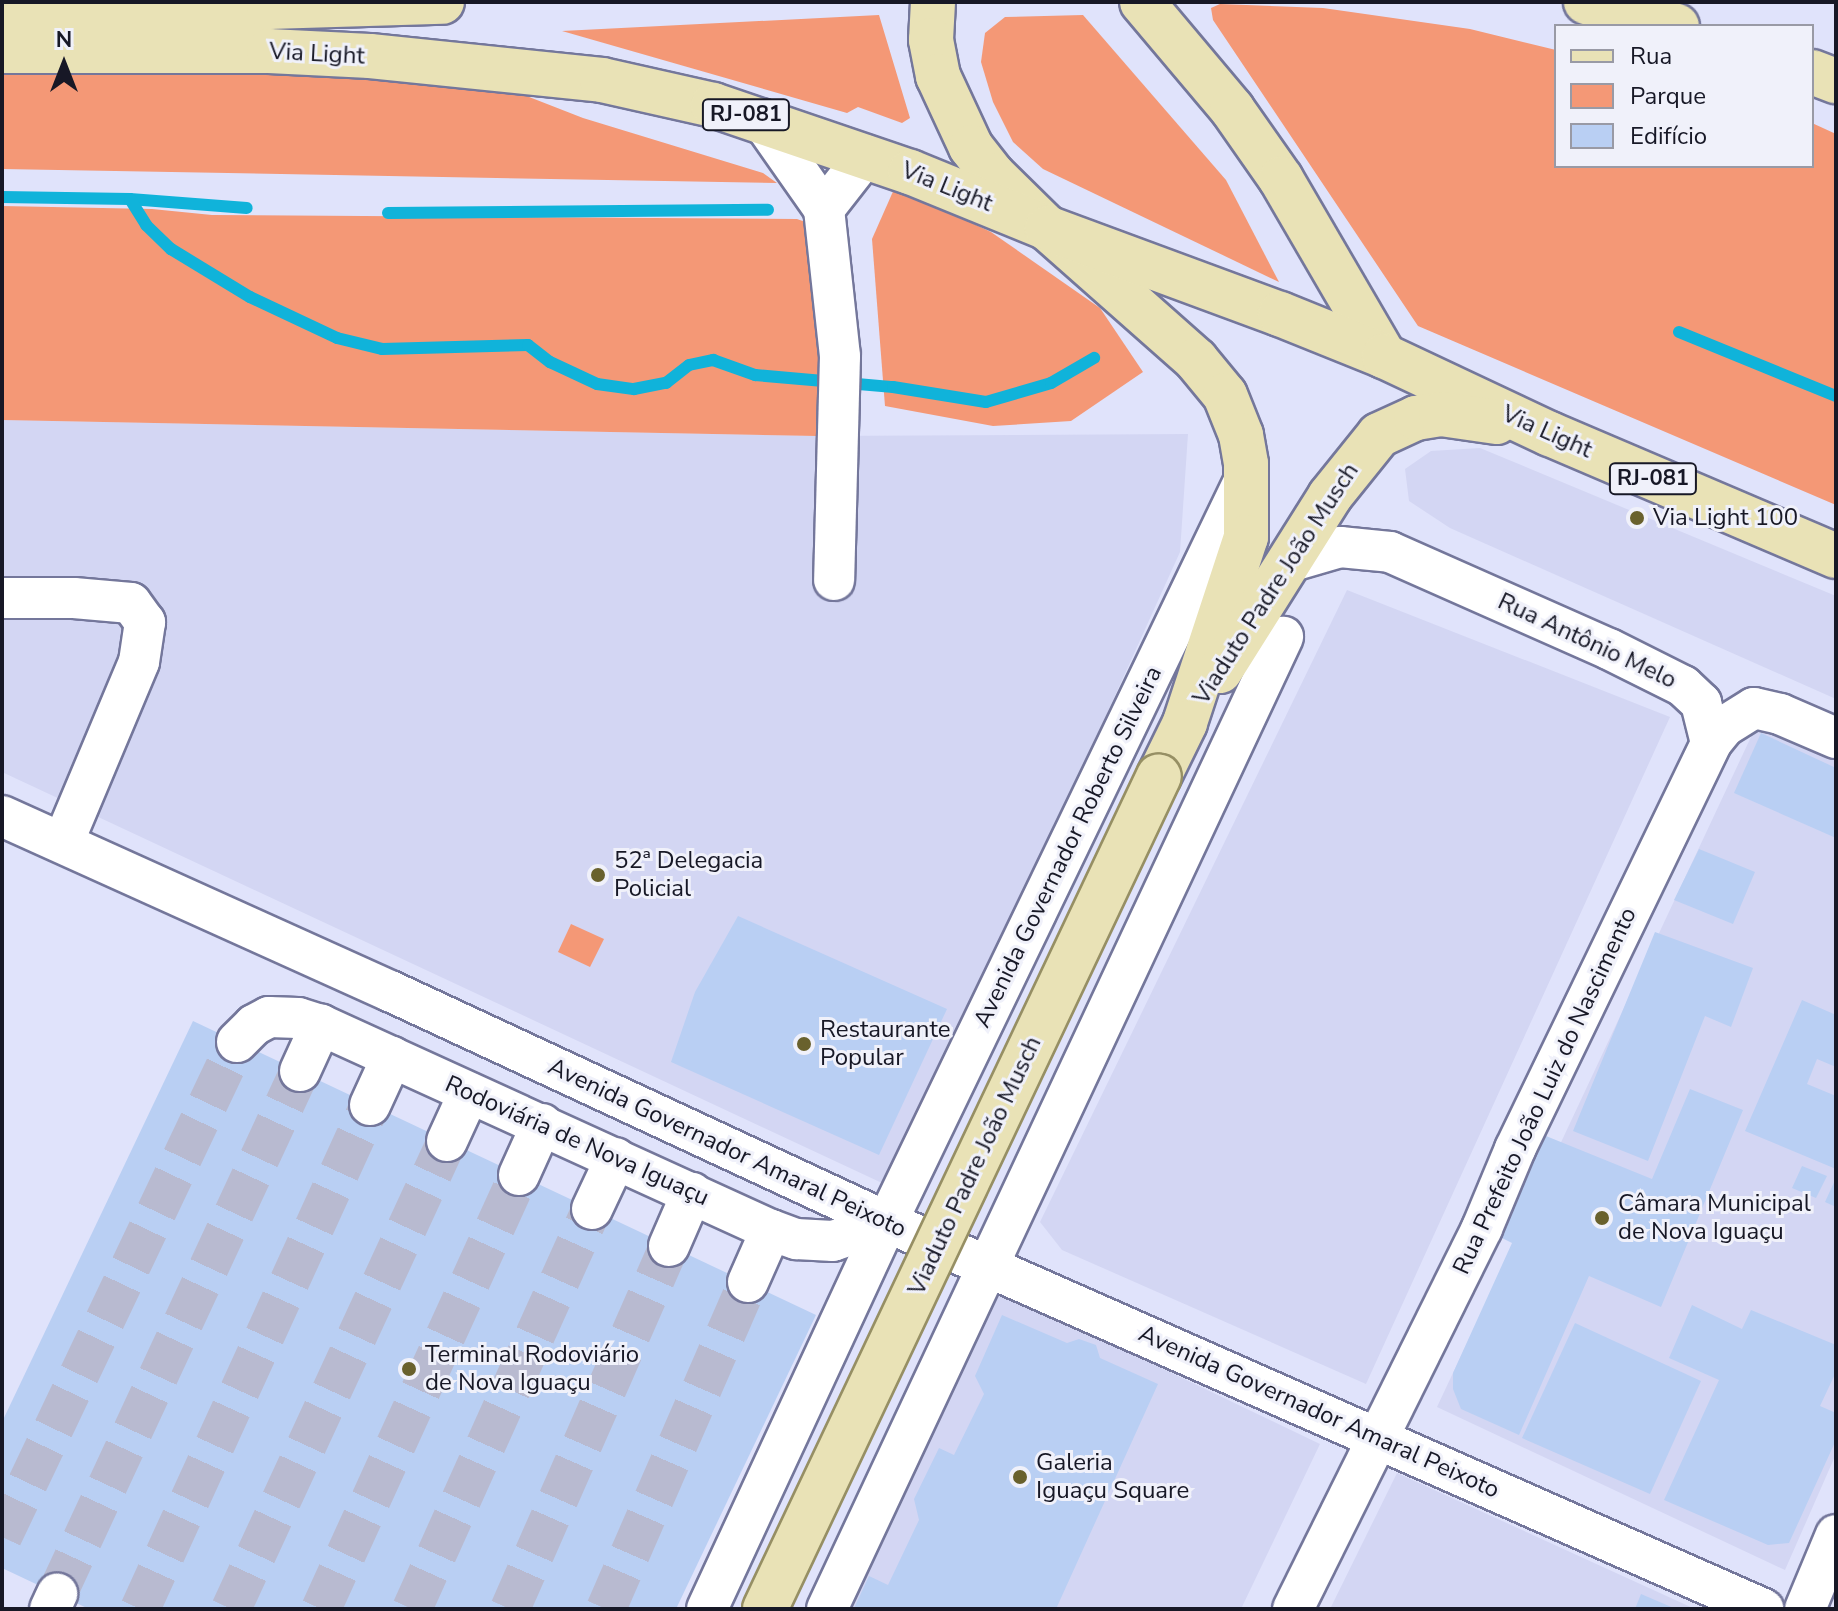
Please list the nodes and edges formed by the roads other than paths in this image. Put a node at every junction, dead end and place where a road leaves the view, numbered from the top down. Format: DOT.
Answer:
graph roads {
  1 [pos="442,2"];
  2 [pos="933,2"];
  3 [pos="1142,2"];
  4 [pos="1586,2"];
  5 [pos="2,7"];
  6 [pos="1669,24"];
  7 [pos="2,51"];
  8 [pos="1814,73"];
  9 [pos="1836,81"];
  10 [pos="761,119"];
  11 [pos="866,155"];
  12 [pos="824,209"];
  13 [pos="1047,228"];
  14 [pos="1384,356"];
  15 [pos="1550,434"];
  16 [pos="1246,477"];
  17 [pos="1836,556"];
  18 [pos="1292,561"];
  19 [pos="834,580"];
  20 [pos="2,598"];
  21 [pos="1283,637"];
  22 [pos="1185,723"];
  23 [pos="1836,738"];
  24 [pos="1711,743"];
  25 [pos="2,816"];
  26 [pos="63,843"];
  27 [pos="321,1025"];
  28 [pos="237,1042"];
  29 [pos="392,1057"];
  30 [pos="300,1071"];
  31 [pos="469,1093"];
  32 [pos="370,1105"];
  33 [pos="542,1124"];
  34 [pos="447,1141"];
  35 [pos="616,1158"];
  36 [pos="519,1175"];
  37 [pos="692,1193"];
  38 [pos="592,1209"];
  39 [pos="887,1222"];
  40 [pos="771,1230"];
  41 [pos="669,1246"];
  42 [pos="989,1267"];
  43 [pos="748,1282"];
  44 [pos="1378,1437"];
  45 [pos="1836,1535"];
  46 [pos="1696,1595"];
  47 [pos="707,1609"];
  48 [pos="765,1609"];
  49 [pos="827,1609"];
  50 [pos="1293,1609"];
  51 [pos="1763,1609"];
  52 [pos="1805,1609"];
  1 -- 5 [label="main road, Via Light"];
  2 -- 13 [label="main road"];
  3 -- 14 [label="main road"];
  4 -- 6 [label="main road"];
  7 -- 10 [label="main road, Via Light / RJ-081"];
  8 -- 9 [label="main road"];
  10 -- 11 [label="main road, Via Light / RJ-081"];
  10 -- 12 [label="street"];
  11 -- 12 [label="street"];
  11 -- 13 [label="main road, Via Light / RJ-081"];
  12 -- 19 [label="street"];
  13 -- 14 [label="main road, Via Light / RJ-081"];
  13 -- 16 [label="main road"];
  14 -- 15 [label="main road, Via Light / RJ-081"];
  15 -- 17 [label="main road, Via Light / RJ-081"];
  15 -- 18 [label="main road, Viaduto Padre João Musch"];
  16 -- 22 [label="main road, Viaduto Padre João Musch"];
  16 -- 39 [label="street, Avenida Governador Roberto Silveira"];
  18 -- 22 [label="main road, Viaduto Padre João Musch"];
  18 -- 24 [label="street, Rua Antônio Melo"];
  20 -- 26 [label="street"];
  21 -- 42 [label="street"];
  22 -- 48 [label="main road, Viaduto Padre João Musch, bridge"];
  23 -- 24 [label="street"];
  24 -- 44 [label="street, Rua Prefeito João Luiz do Nascimento"];
  25 -- 26 [label="street, Avenida Governador Amaral Peixoto"];
  26 -- 39 [label="street, Avenida Governador Amaral Peixoto"];
  27 -- 28 [label="street, Rodoviária de Nova Iguaçu"];
  27 -- 29 [label="street, Rodoviária de Nova Iguaçu"];
  27 -- 30 [label="street"];
  29 -- 31 [label="street, Rodoviária de Nova Iguaçu"];
  29 -- 32 [label="street"];
  31 -- 33 [label="street, Rodoviária de Nova Iguaçu"];
  31 -- 34 [label="street"];
  33 -- 35 [label="street, Rodoviária de Nova Iguaçu"];
  33 -- 36 [label="street"];
  35 -- 37 [label="street, Rodoviária de Nova Iguaçu"];
  35 -- 38 [label="street"];
  37 -- 40 [label="street, Rodoviária de Nova Iguaçu"];
  37 -- 41 [label="street"];
  39 -- 40 [label="street, Rodoviária de Nova Iguaçu"];
  39 -- 42 [label="street, Avenida Governador Amaral Peixoto"];
  39 -- 47 [label="street, Avenida Governador Roberto Silveira"];
  40 -- 43 [label="street"];
  42 -- 44 [label="street, Avenida Governador Amaral Peixoto"];
  42 -- 49 [label="street"];
  44 -- 46 [label="street, Avenida Governador Amaral Peixoto"];
  44 -- 50 [label="street, Rua Prefeito João Luiz do Nascimento"];
  45 -- 52 [label="street"];
  46 -- 51 [label="street, Avenida Governador Amaral Peixoto"];
}
